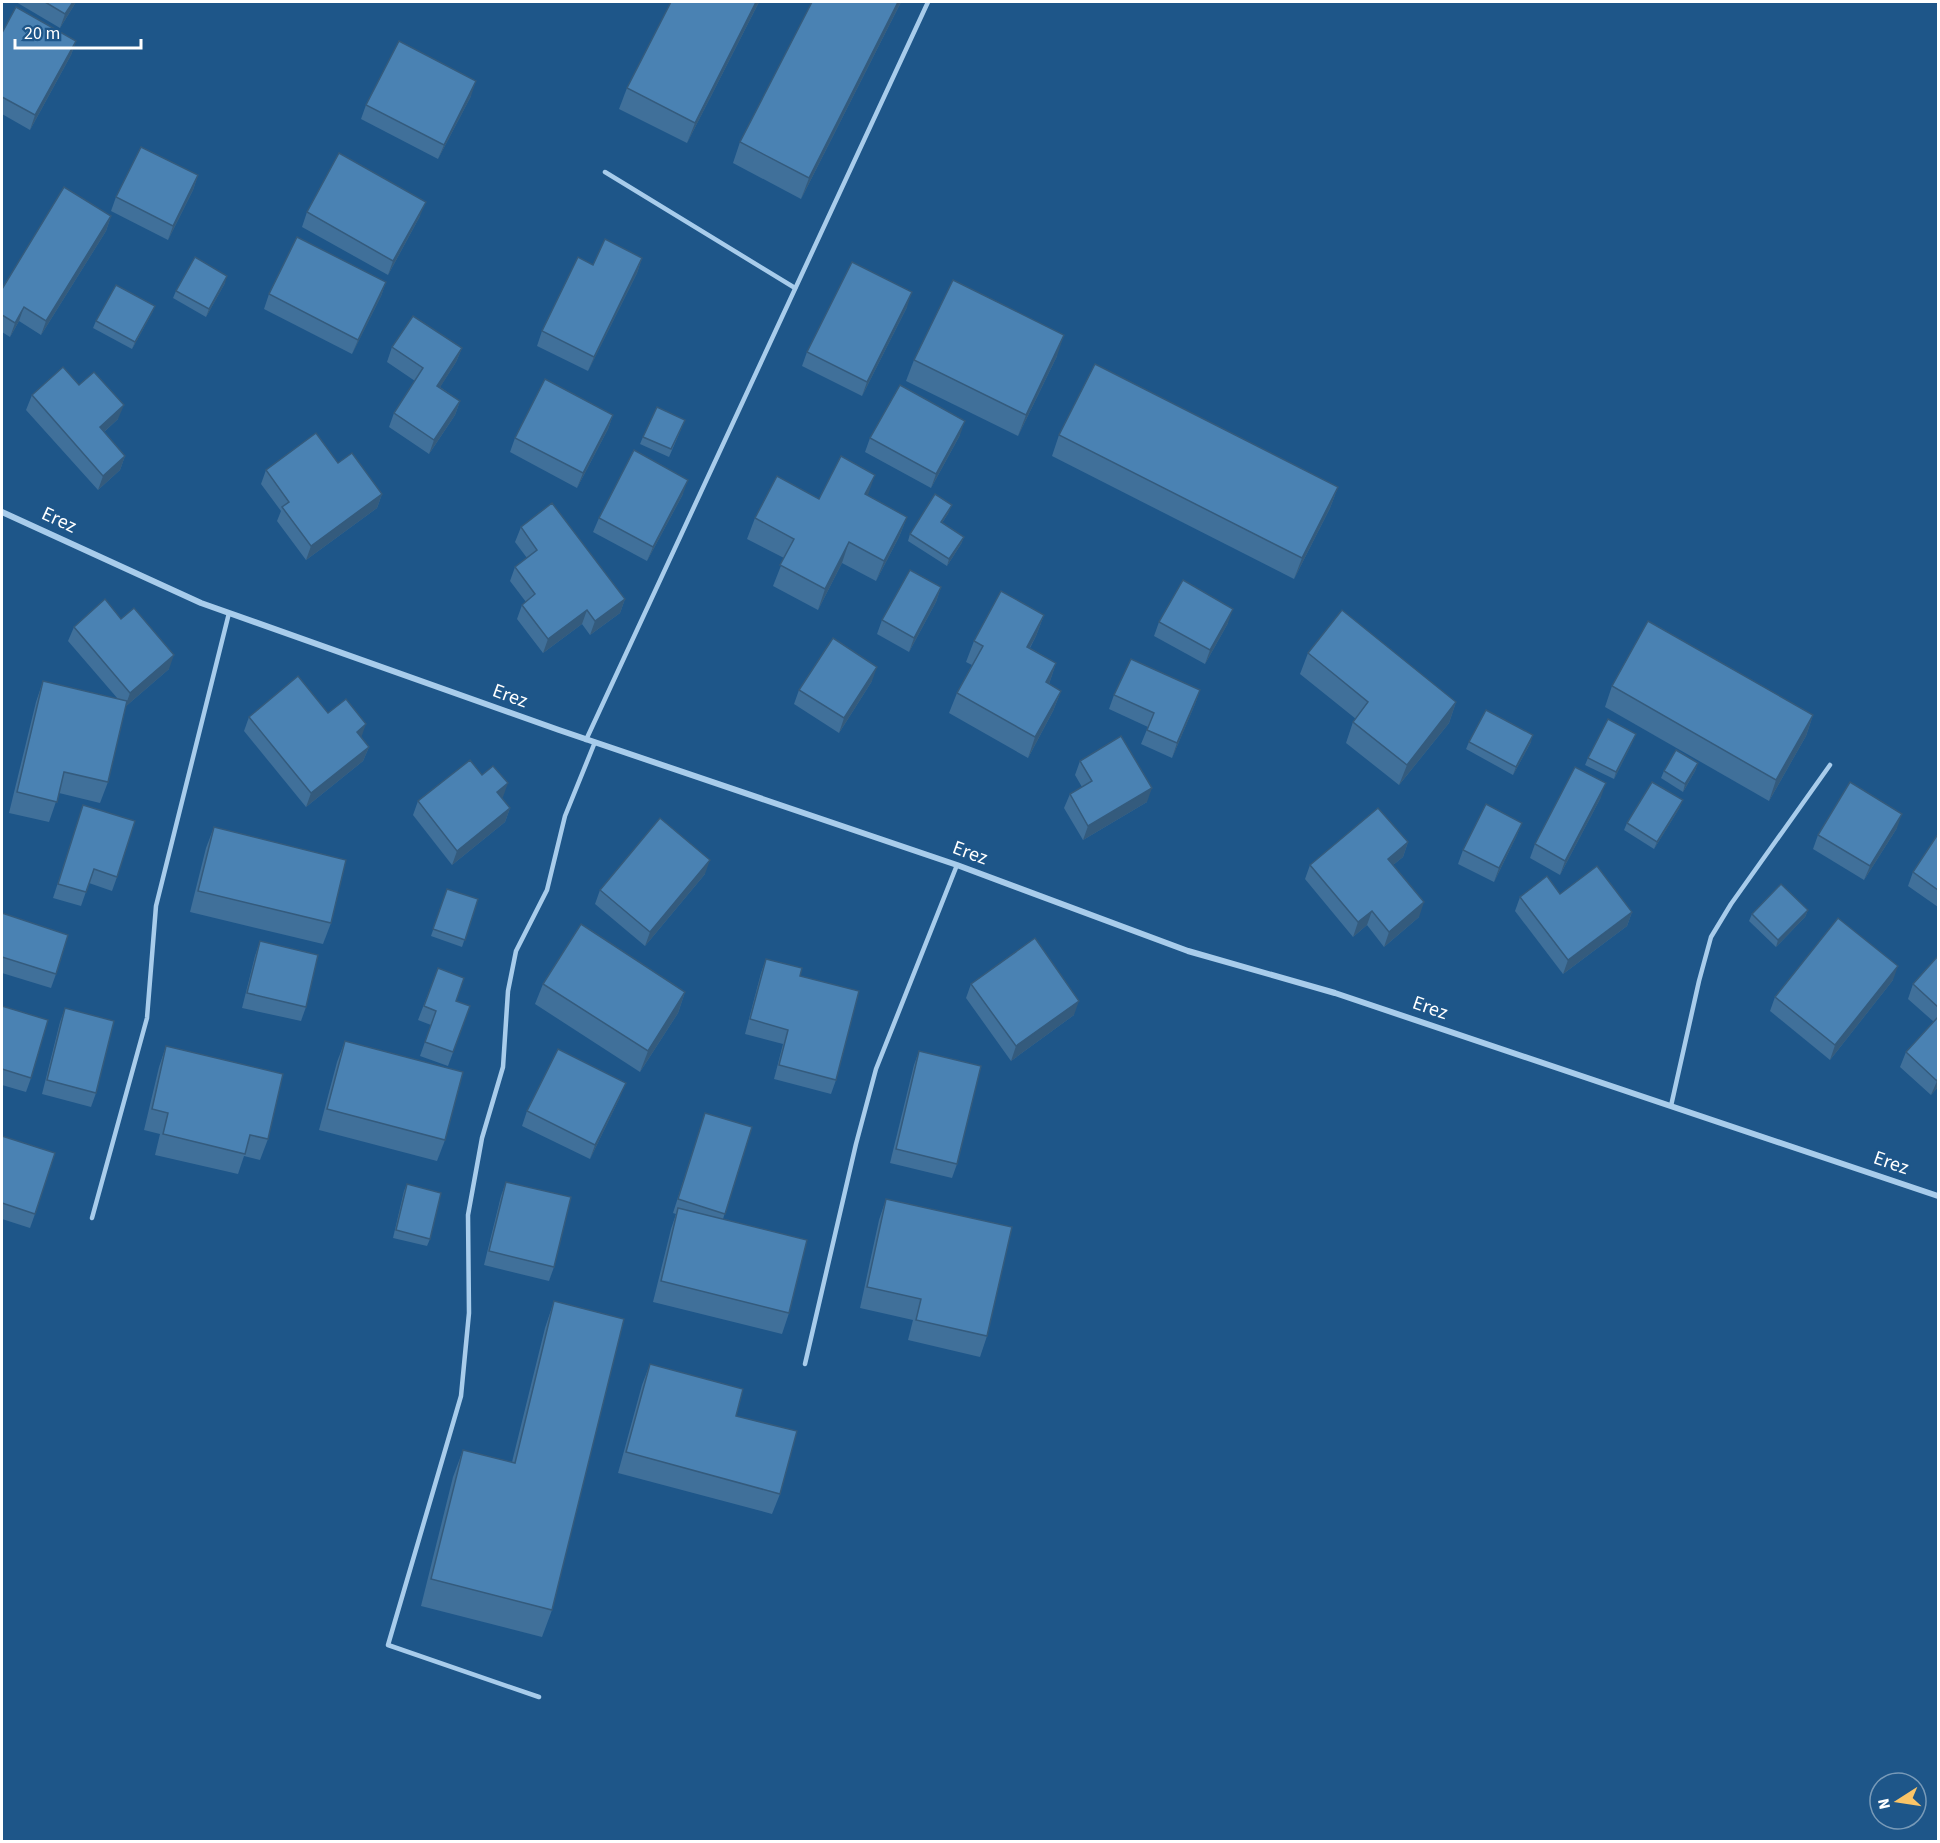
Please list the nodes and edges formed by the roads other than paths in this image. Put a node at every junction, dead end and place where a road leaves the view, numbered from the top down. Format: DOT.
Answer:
graph roads {
  1 [pos="928,2"];
  2 [pos="605,172"];
  3 [pos="795,288"];
  4 [pos="2,512"];
  5 [pos="229,613"];
  6 [pos="586,740"];
  7 [pos="594,742"];
  8 [pos="1830,765"];
  9 [pos="957,866"];
  10 [pos="1671,1106"];
  11 [pos="1938,1196"];
  12 [pos="92,1218"];
  13 [pos="805,1364"];
  14 [pos="539,1697"];
  1 -- 3 [label="lane"];
  2 -- 3 [label="lane"];
  3 -- 6 [label="lane"];
  4 -- 5 [label="street, Erez"];
  5 -- 6 [label="street, Erez"];
  5 -- 12 [label="lane"];
  6 -- 7 [label="street, Erez"];
  7 -- 9 [label="street, Erez"];
  7 -- 14 [label="lane"];
  8 -- 10 [label="lane"];
  9 -- 10 [label="street, Erez"];
  9 -- 13 [label="lane"];
  10 -- 11 [label="street, Erez"];
}
